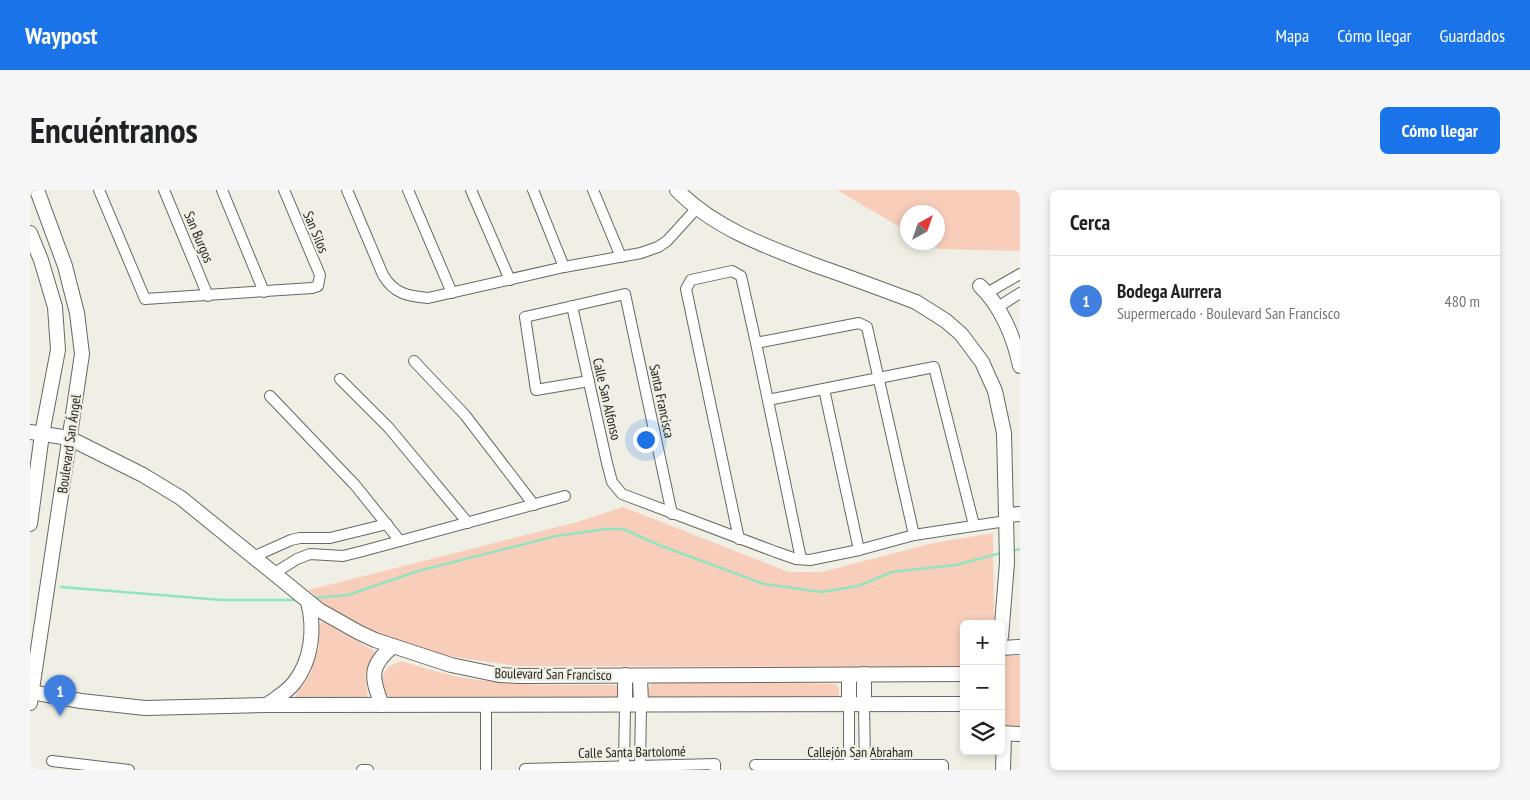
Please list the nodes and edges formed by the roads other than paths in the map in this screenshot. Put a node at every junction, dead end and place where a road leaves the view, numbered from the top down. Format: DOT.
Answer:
graph roads {
  1 [pos="37,190"];
  2 [pos="99,190"];
  3 [pos="164,190"];
  4 [pos="222,190"];
  5 [pos="284,190"];
  6 [pos="347,190"];
  7 [pos="408,190"];
  8 [pos="471,190"];
  9 [pos="533,190"];
  10 [pos="593,190"];
  11 [pos="677,190"];
  12 [pos="697,208"];
  13 [pos="30,233"];
  14 [pos="621,257"];
  15 [pos="564,268"];
  16 [pos="1020,274"];
  17 [pos="510,280"];
  18 [pos="983,289"];
  19 [pos="264,292"];
  20 [pos="452,293"];
  21 [pos="1020,293"];
  22 [pos="208,296"];
  23 [pos="572,306"];
  24 [pos="998,307"];
  25 [pos="78,320"];
  26 [pos="56,325"];
  27 [pos="756,343"];
  28 [pos="414,361"];
  29 [pos="1020,366"];
  30 [pos="879,377"];
  31 [pos="340,379"];
  32 [pos="589,381"];
  33 [pos="824,389"];
  34 [pos="270,396"];
  35 [pos="768,400"];
  36 [pos="36,433"];
  37 [pos="69,438"];
  38 [pos="566,496"];
  39 [pos="534,505"];
  40 [pos="672,514"];
  41 [pos="1011,516"];
  42 [pos="468,523"];
  43 [pos="30,524"];
  44 [pos="387,524"];
  45 [pos="974,525"];
  46 [pos="914,535"];
  47 [pos="336,536"];
  48 [pos="739,539"];
  49 [pos="400,541"];
  50 [pos="859,550"];
  51 [pos="340,555"];
  52 [pos="253,558"];
  53 [pos="801,559"];
  54 [pos="273,574"];
  55 [pos="313,606"];
  56 [pos="1002,620"];
  57 [pos="393,646"];
  58 [pos="1020,647"];
  59 [pos="1005,648"];
  60 [pos="864,674"];
  61 [pos="960,674"];
  62 [pos="849,675"];
  63 [pos="625,676"];
  64 [pos="640,676"];
  65 [pos="31,696"];
  66 [pos="849,704"];
  67 [pos="864,704"];
  68 [pos="960,704"];
  69 [pos="267,705"];
  70 [pos="382,705"];
  71 [pos="486,705"];
  72 [pos="626,705"];
  73 [pos="641,705"];
  74 [pos="1005,733"];
  75 [pos="1020,734"];
  76 [pos="1003,755"];
  77 [pos="52,761"];
  78 [pos="755,765"];
  79 [pos="849,766"];
  80 [pos="865,766"];
  81 [pos="624,767"];
  82 [pos="640,767"];
  83 [pos="79,768"];
  84 [pos="603,768"];
  85 [pos="660,768"];
  86 [pos="773,768"];
  87 [pos="830,768"];
  88 [pos="886,768"];
  89 [pos="525,769"];
  90 [pos="546,769"];
  91 [pos="129,770"];
  92 [pos="362,770"];
  93 [pos="368,770"];
  94 [pos="486,770"];
  95 [pos="715,770"];
  96 [pos="943,770"];
  97 [pos="1003,770"];
  1 -- 25 [label="street, Boulevard San Ángel"];
  2 -- 22 [label="street"];
  3 -- 22 [label="street, San Burgos"];
  4 -- 19 [label="street"];
  5 -- 19 [label="street, San Silos"];
  6 -- 20 [label="street"];
  7 -- 20 [label="street"];
  8 -- 17 [label="street"];
  9 -- 15 [label="street"];
  10 -- 14 [label="street"];
  11 -- 12 [label="street"];
  12 -- 14 [label="street"];
  12 -- 41 [label="street"];
  13 -- 26 [label="street, Boulevard San Ángel"];
  14 -- 15 [label="street"];
  15 -- 17 [label="street"];
  16 -- 18 [label="street"];
  17 -- 20 [label="street"];
  18 -- 24 [label="street"];
  19 -- 22 [label="street"];
  21 -- 24 [label="street"];
  23 -- 32 [label="street, Calle San Alfonso"];
  23 -- 32 [label="street"];
  23 -- 40 [label="street, Santa Francisca"];
  24 -- 29 [label="street"];
  25 -- 26 [label="street"];
  25 -- 37 [label="street, Boulevard San Ángel"];
  26 -- 36 [label="street, Boulevard San Ángel"];
  27 -- 30 [label="street"];
  27 -- 35 [label="street"];
  27 -- 48 [label="street"];
  28 -- 39 [label="street"];
  30 -- 33 [label="street"];
  30 -- 45 [label="street"];
  30 -- 46 [label="street"];
  31 -- 42 [label="street"];
  32 -- 40 [label="street, Calle San Alfonso"];
  33 -- 35 [label="street"];
  33 -- 50 [label="street"];
  34 -- 44 [label="street"];
  35 -- 53 [label="street"];
  36 -- 37 [label="street, Boulevard San Francisco"];
  36 -- 43 [label="street, Boulevard San Ángel"];
  37 -- 52 [label="street, Boulevard San Francisco"];
  37 -- 65 [label="street, Boulevard San Ángel"];
  38 -- 39 [label="street"];
  39 -- 42 [label="street"];
  40 -- 48 [label="street"];
  41 -- 45 [label="street"];
  41 -- 56 [label="street"];
  42 -- 49 [label="street"];
  44 -- 47 [label="street"];
  44 -- 49 [label="street"];
  45 -- 46 [label="street"];
  46 -- 50 [label="street"];
  47 -- 51 [label="street"];
  47 -- 52 [label="street"];
  48 -- 53 [label="street"];
  49 -- 51 [label="street"];
  50 -- 53 [label="street"];
  51 -- 54 [label="street"];
  52 -- 54 [label="street, Boulevard San Francisco"];
  54 -- 55 [label="street, Boulevard San Francisco"];
  55 -- 57 [label="street, Boulevard San Francisco"];
  55 -- 69 [label="street"];
  57 -- 63 [label="street, Boulevard San Francisco"];
  57 -- 70 [label="street"];
  58 -- 59 [label="street"];
  60 -- 61 [label="street, Boulevard San Francisco"];
  60 -- 62 [label="street, Boulevard San Francisco"];
  60 -- 67 [label="street"];
  62 -- 64 [label="street, Boulevard San Francisco"];
  62 -- 66 [label="street"];
  63 -- 64 [label="street, Boulevard San Francisco"];
  63 -- 72 [label="street"];
  64 -- 73 [label="street"];
  65 -- 69 [label="street"];
  66 -- 67 [label="street"];
  66 -- 73 [label="street"];
  66 -- 79 [label="street"];
  67 -- 68 [label="street"];
  67 -- 80 [label="street"];
  69 -- 70 [label="street"];
  70 -- 71 [label="street"];
  71 -- 72 [label="street"];
  71 -- 94 [label="street"];
  72 -- 73 [label="street"];
  72 -- 81 [label="street"];
  73 -- 82 [label="street"];
  74 -- 75 [label="street"];
  76 -- 97 [label="street"];
  77 -- 83 [label="street"];
  78 -- 86 [label="street, Callejón San Abraham"];
  79 -- 80 [label="street, Callejón San Abraham"];
  79 -- 87 [label="street, Callejón San Abraham"];
  80 -- 88 [label="street, Callejón San Abraham"];
  81 -- 82 [label="street, Calle Santa Bartolomé"];
  81 -- 84 [label="street, Calle Santa Bartolomé"];
  82 -- 85 [label="street, Calle Santa Bartolomé"];
  83 -- 91 [label="street"];
  84 -- 90 [label="street, Calle Santa Bartolomé"];
  85 -- 95 [label="street, Calle Santa Bartolomé"];
  86 -- 87 [label="street, Callejón San Abraham"];
  88 -- 96 [label="street, Callejón San Abraham"];
  89 -- 90 [label="street, Calle Santa Bartolomé"];
  92 -- 93 [label="street"];
}
